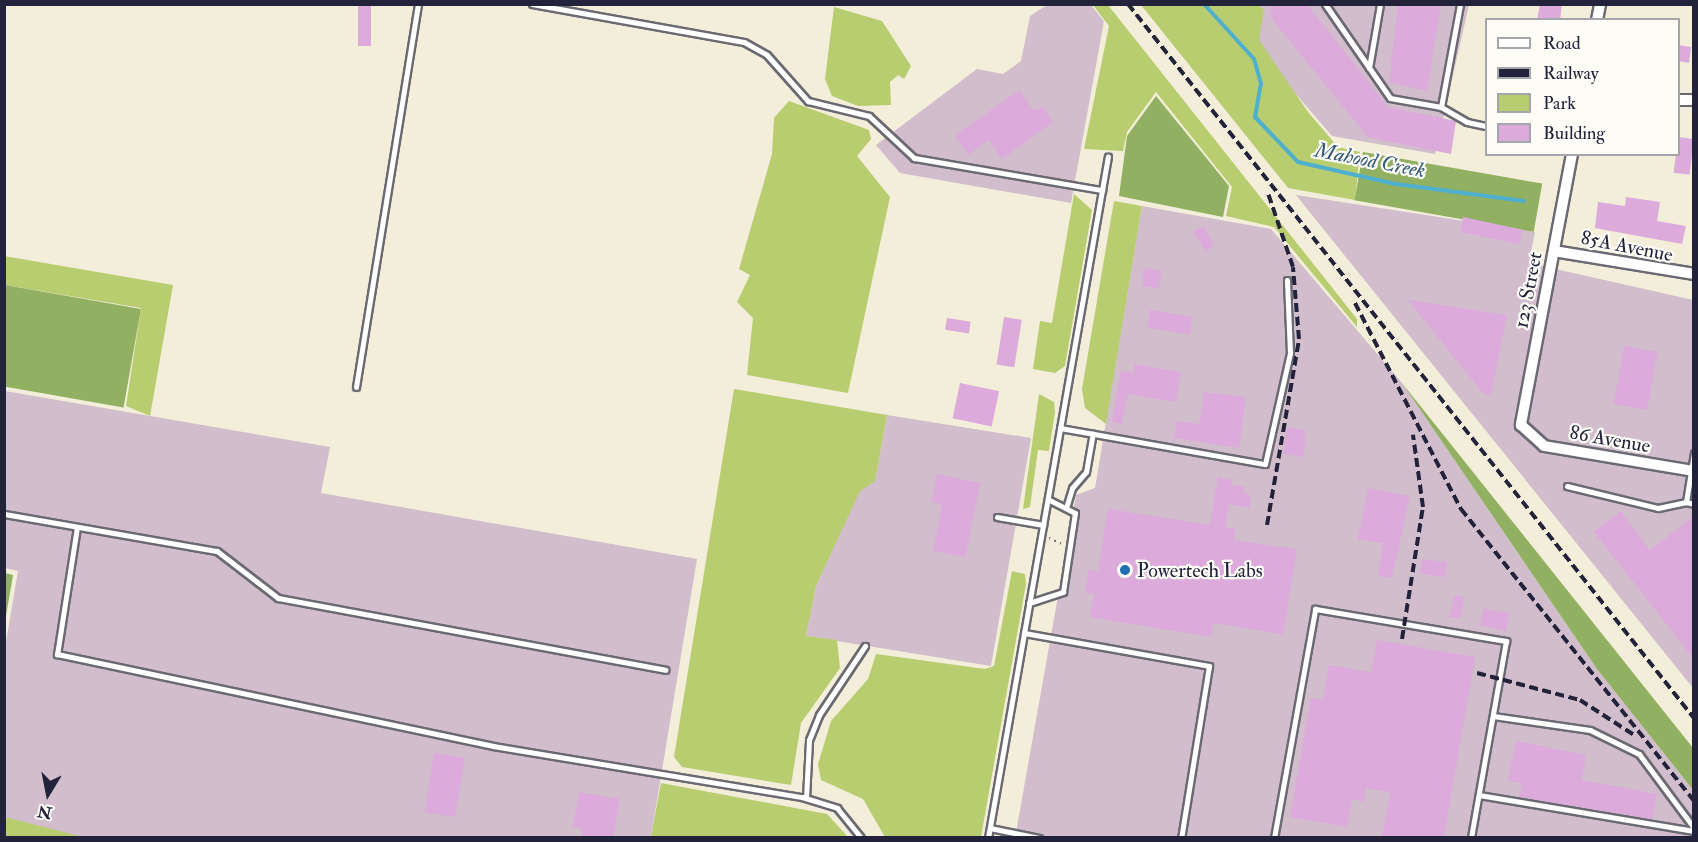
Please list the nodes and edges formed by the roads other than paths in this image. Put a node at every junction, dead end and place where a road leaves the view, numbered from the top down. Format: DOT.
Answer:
graph roads {
  1 [pos="418,4"];
  2 [pos="531,4"];
  3 [pos="1325,4"];
  4 [pos="1380,4"];
  5 [pos="1460,4"];
  6 [pos="1369,68"];
  7 [pos="1442,107"];
  8 [pos="1485,126"];
  9 [pos="1108,156"];
  10 [pos="1572,156"];
  11 [pos="1102,190"];
  12 [pos="1554,251"];
  13 [pos="1694,274"];
  14 [pos="1287,280"];
  15 [pos="356,387"];
  16 [pos="1060,428"];
  17 [pos="1525,432"];
  18 [pos="1093,434"];
  19 [pos="1694,453"];
  20 [pos="1692,471"];
  21 [pos="1567,486"];
  22 [pos="1048,499"];
  23 [pos="1686,502"];
  24 [pos="1694,504"];
  25 [pos="1066,508"];
  26 [pos="4,514"];
  27 [pos="997,517"];
  28 [pos="1043,525"];
  29 [pos="77,527"];
  30 [pos="1029,603"];
  31 [pos="1024,633"];
  32 [pos="865,646"];
  33 [pos="665,670"];
  34 [pos="1493,716"];
  35 [pos="1479,795"];
  36 [pos="806,798"];
  37 [pos="990,828"];
  38 [pos="1694,829"];
  39 [pos="861,837"];
  40 [pos="988,837"];
  41 [pos="1038,837"];
  42 [pos="1181,837"];
  43 [pos="1274,837"];
  44 [pos="1471,837"];
  1 -- 15 [label="lane"];
  2 -- 11 [label="lane"];
  3 -- 6 [label="lane"];
  4 -- 6 [label="lane"];
  5 -- 7 [label="lane"];
  6 -- 7 [label="lane"];
  7 -- 8 [label="lane"];
  9 -- 11 [label="lane"];
  10 -- 12 [label="street, 123 Street"];
  11 -- 16 [label="lane"];
  12 -- 13 [label="street, 85A Avenue"];
  12 -- 17 [label="street, 123 Street"];
  14 -- 18 [label="lane"];
  16 -- 18 [label="lane"];
  16 -- 22 [label="lane"];
  17 -- 20 [label="street, 86 Avenue"];
  18 -- 25 [label="lane"];
  19 -- 20 [label="lane"];
  20 -- 23 [label="lane"];
  21 -- 23 [label="lane"];
  22 -- 25 [label="lane"];
  22 -- 28 [label="lane"];
  23 -- 24 [label="lane"];
  25 -- 30 [label="lane"];
  26 -- 29 [label="lane"];
  27 -- 28 [label="lane"];
  28 -- 30 [label="lane"];
  29 -- 33 [label="lane"];
  29 -- 36 [label="lane"];
  30 -- 31 [label="lane"];
  31 -- 37 [label="lane"];
  31 -- 42 [label="lane"];
  32 -- 36 [label="lane"];
  34 -- 35 [label="lane"];
  34 -- 38 [label="lane"];
  34 -- 43 [label="lane"];
  35 -- 38 [label="lane"];
  35 -- 44 [label="lane"];
  36 -- 39 [label="lane"];
  37 -- 40 [label="lane"];
  37 -- 41 [label="lane"];
}
